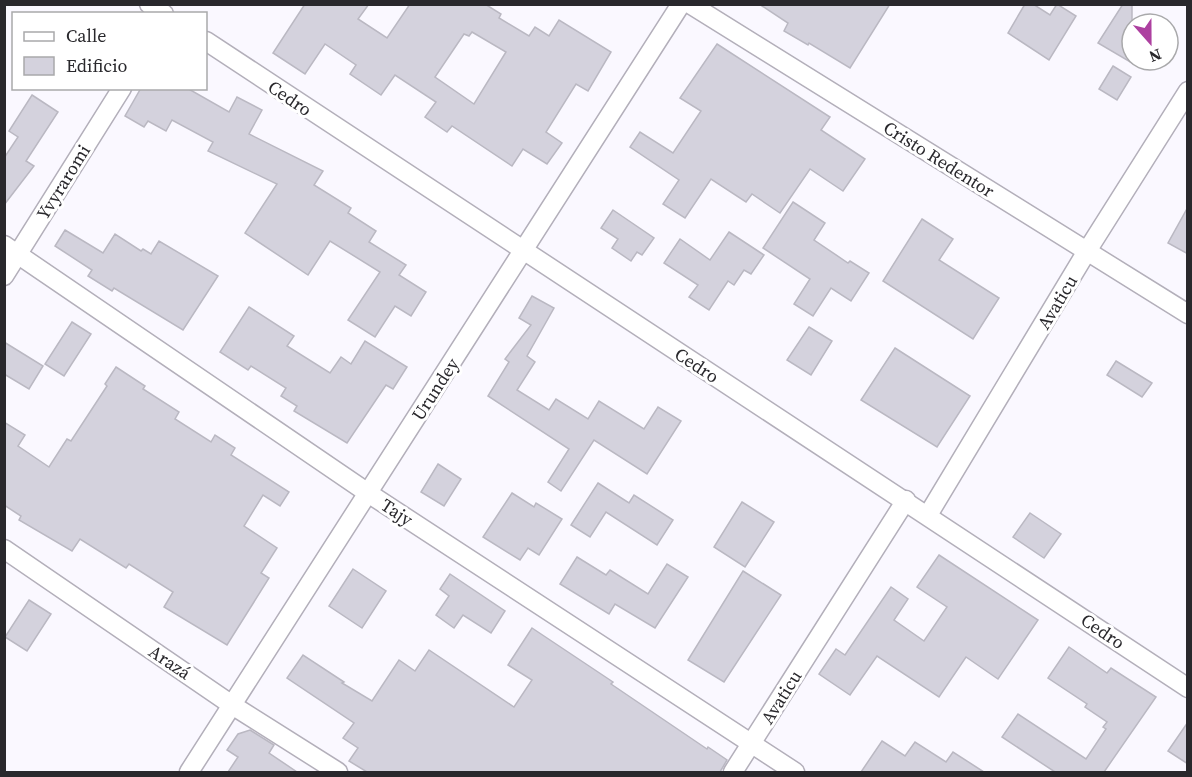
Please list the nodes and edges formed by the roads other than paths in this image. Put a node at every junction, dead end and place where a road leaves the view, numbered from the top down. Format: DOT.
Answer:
graph roads {
  1 [pos="681,4"];
  2 [pos="690,4"];
  3 [pos="207,42"];
  4 [pos="121,90"];
  5 [pos="1188,91"];
  6 [pos="11,250"];
  7 [pos="1087,251"];
  8 [pos="522,252"];
  9 [pos="4,276"];
  10 [pos="1188,314"];
  11 [pos="368,494"];
  12 [pos="906,500"];
  13 [pos="928,515"];
  14 [pos="4,549"];
  15 [pos="1188,688"];
  16 [pos="232,705"];
  17 [pos="752,745"];
  18 [pos="189,772"];
  19 [pos="338,772"];
  20 [pos="734,772"];
  21 [pos="795,772"];
  1 -- 8 [label="street, Urundey"];
  2 -- 7 [label="street, Cristo Redentor"];
  3 -- 8 [label="street, Cedro"];
  4 -- 6 [label="street, Yvyraromi"];
  5 -- 7 [label="street, Avaticu"];
  6 -- 9 [label="street, Yvyraromi"];
  6 -- 11 [label="street, Tajy"];
  7 -- 10 [label="street, Cristo Redentor"];
  7 -- 13 [label="street, Avaticu"];
  8 -- 11 [label="street, Urundey"];
  8 -- 12 [label="street, Cedro"];
  11 -- 16 [label="street, Urundey"];
  11 -- 17 [label="street, Tajy"];
  12 -- 13 [label="street, Cedro"];
  12 -- 17 [label="street, Avaticu"];
  13 -- 15 [label="street, Cedro"];
  14 -- 16 [label="street, Arazá"];
  16 -- 18 [label="street, Urundey"];
  16 -- 19 [label="street, Arazá"];
  17 -- 20 [label="street, Avaticu"];
  17 -- 21 [label="street, Tajy"];
}
